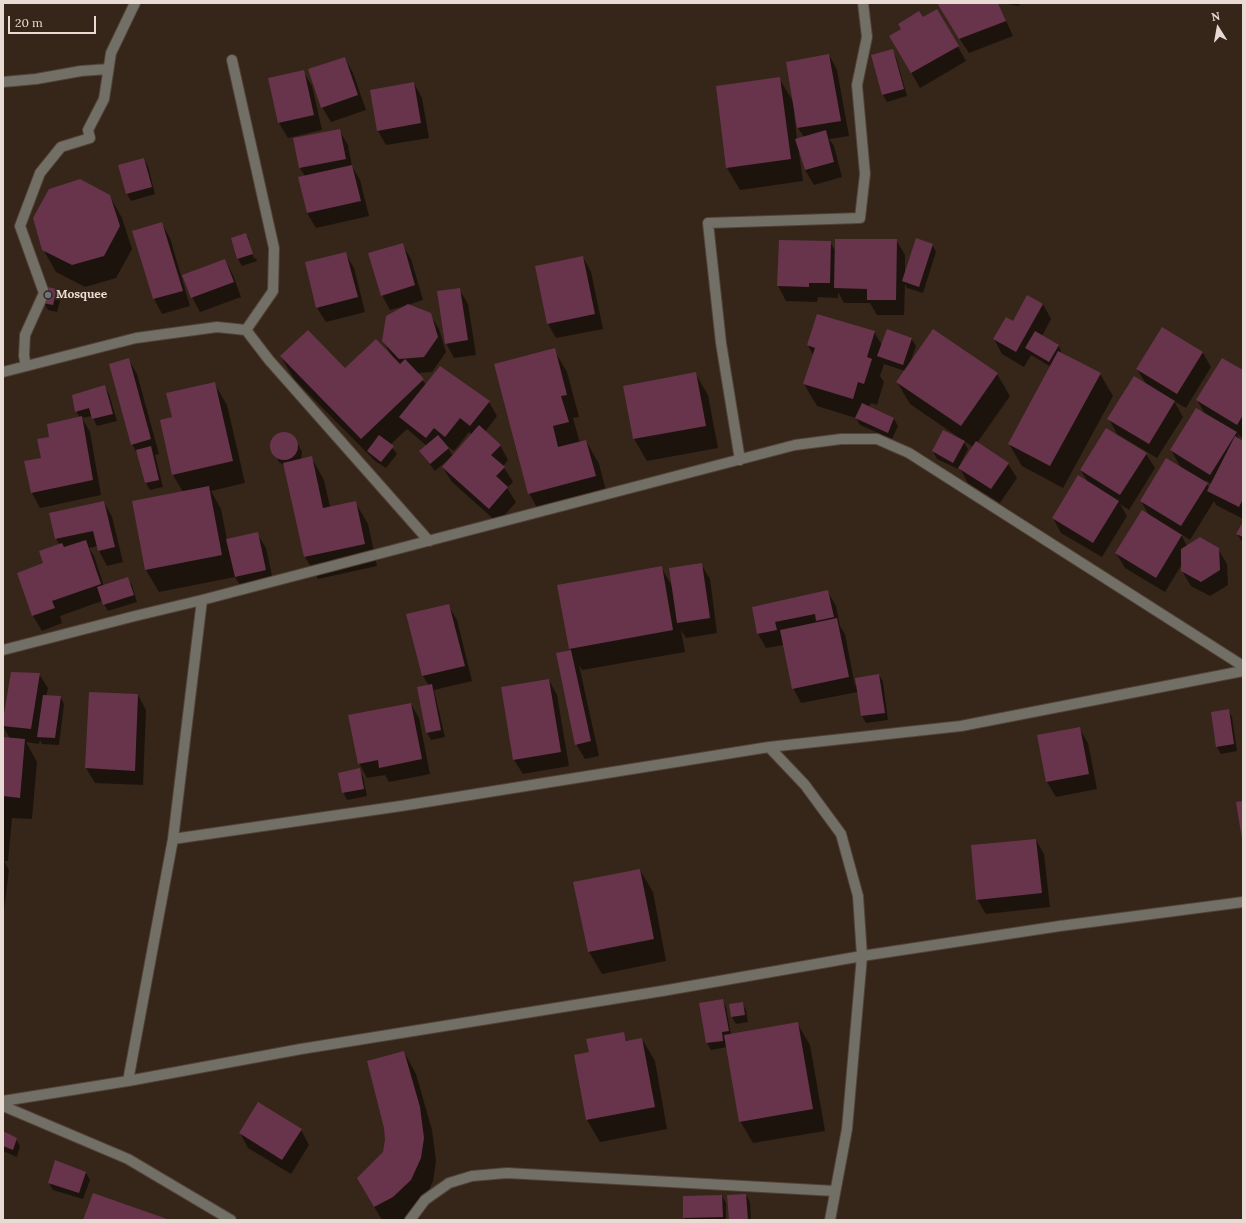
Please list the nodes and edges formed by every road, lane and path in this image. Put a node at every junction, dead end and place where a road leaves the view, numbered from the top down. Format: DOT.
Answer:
graph roads {
  1 [pos="135,3"];
  2 [pos="863,3"];
  3 [pos="232,60"];
  4 [pos="108,70"];
  5 [pos="3,82"];
  6 [pos="246,330"];
  7 [pos="26,366"];
  8 [pos="3,372"];
  9 [pos="740,460"];
  10 [pos="429,541"];
  11 [pos="202,600"];
  12 [pos="3,650"];
  13 [pos="1243,666"];
  14 [pos="1243,671"];
  15 [pos="769,747"];
  16 [pos="173,839"];
  17 [pos="1243,902"];
  18 [pos="862,956"];
  19 [pos="128,1081"];
  20 [pos="3,1102"];
  21 [pos="3,1106"];
  22 [pos="835,1191"];
  23 [pos="231,1220"];
  24 [pos="410,1220"];
  25 [pos="830,1220"];
  1 -- 4 [label="street"];
  2 -- 9 [label="street"];
  3 -- 6 [label="street"];
  4 -- 5 [label="street"];
  4 -- 7 [label="street"];
  6 -- 7 [label="street"];
  6 -- 10 [label="street"];
  7 -- 8 [label="street"];
  9 -- 10 [label="street"];
  9 -- 13 [label="street"];
  10 -- 11 [label="street"];
  11 -- 12 [label="street"];
  11 -- 16 [label="street"];
  14 -- 15 [label="street"];
  15 -- 16 [label="street"];
  15 -- 18 [label="street"];
  16 -- 19 [label="street"];
  17 -- 18 [label="street"];
  18 -- 19 [label="street"];
  18 -- 22 [label="street"];
  19 -- 20 [label="street"];
  21 -- 23 [label="street"];
  22 -- 24 [label="street"];
  22 -- 25 [label="street"];
}
